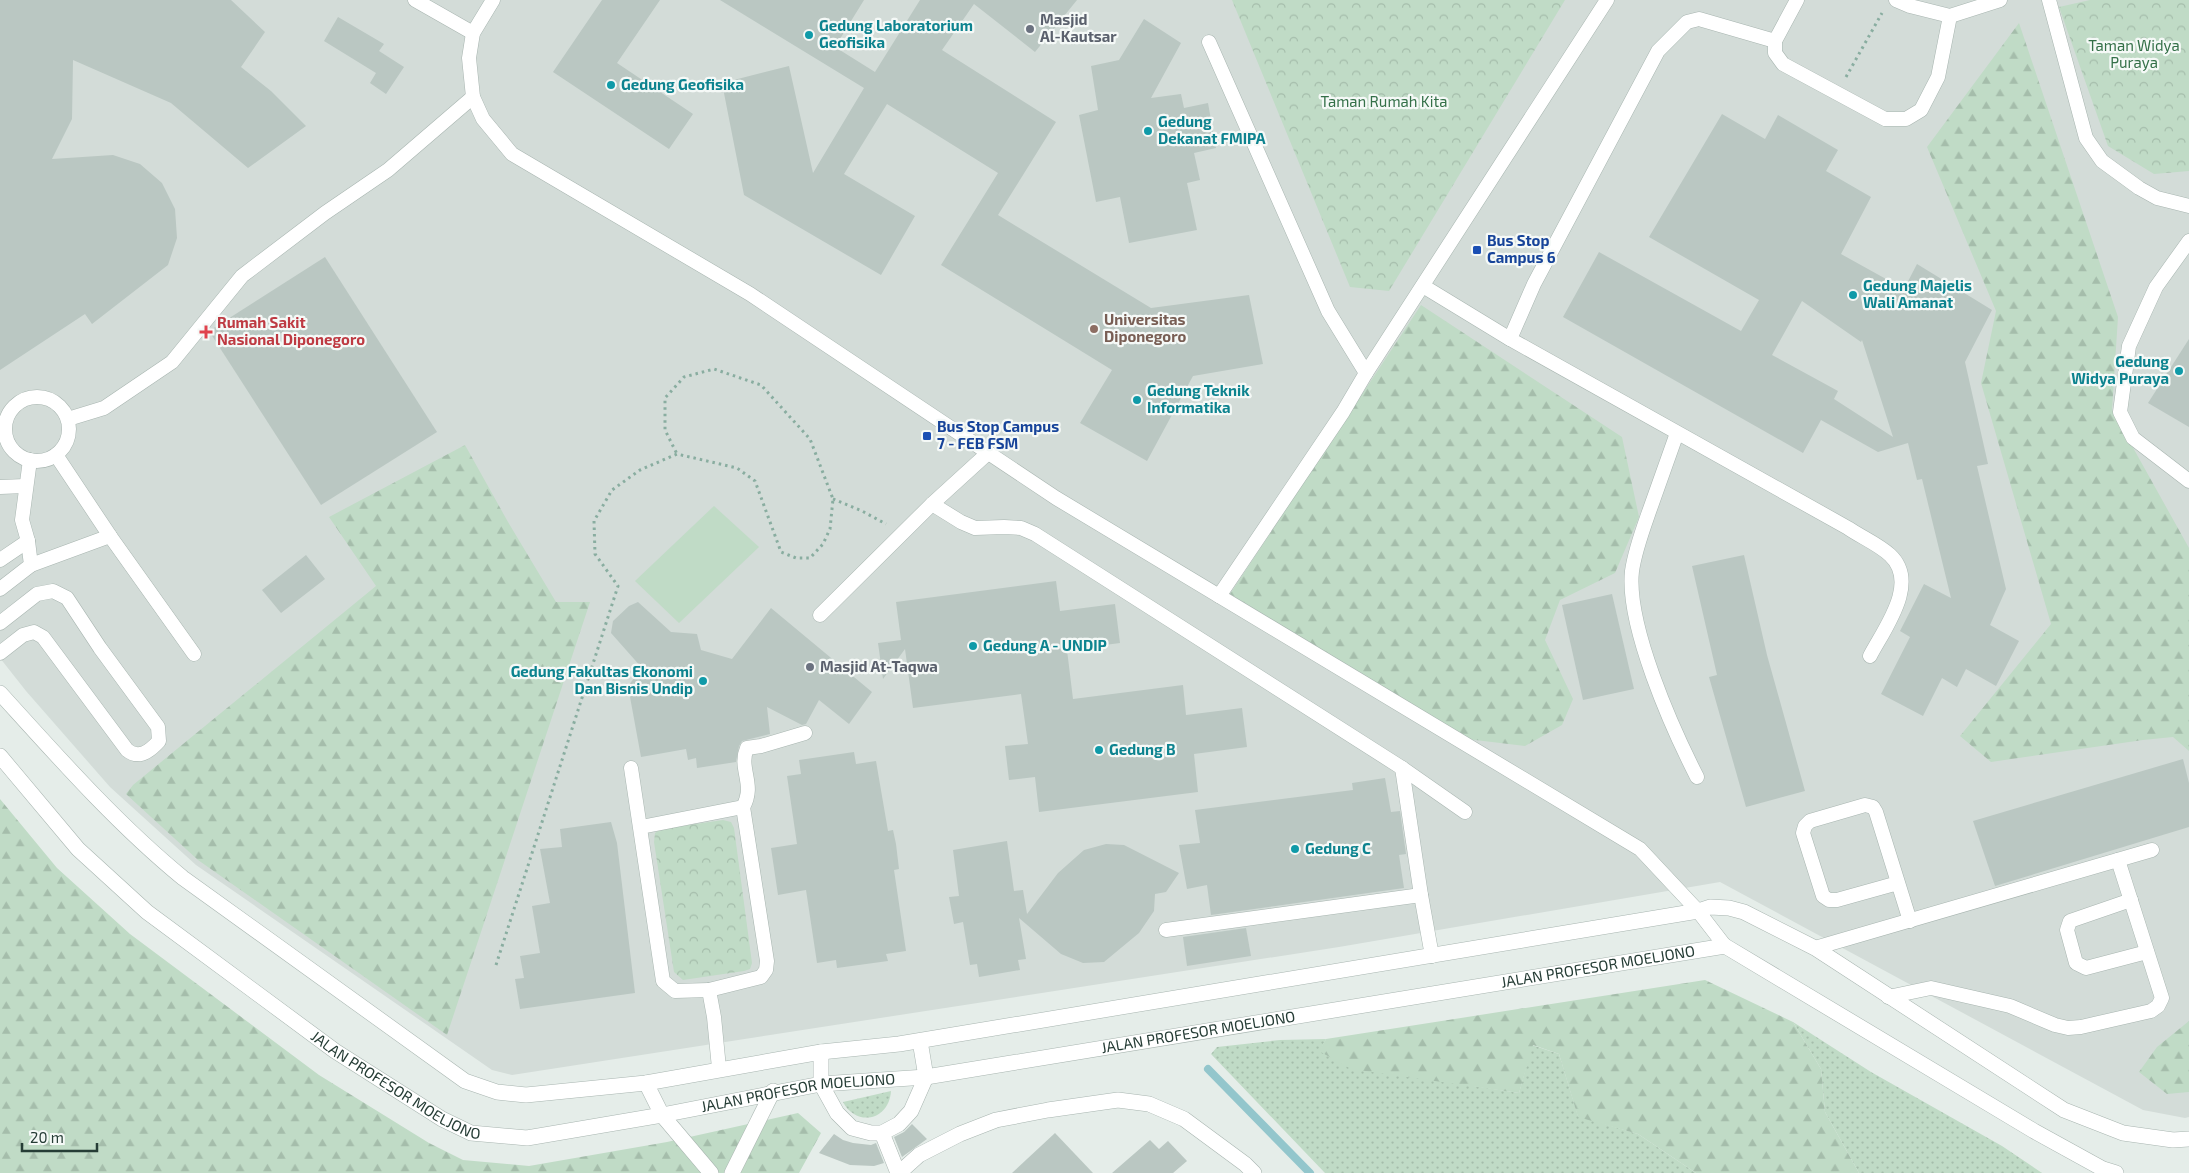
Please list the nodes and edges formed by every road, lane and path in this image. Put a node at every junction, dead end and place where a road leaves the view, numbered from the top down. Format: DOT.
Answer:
graph roads {
  1 [pos="415,0"];
  2 [pos="493,0"];
  3 [pos="1607,0"];
  4 [pos="1797,0"];
  5 [pos="1896,0"];
  6 [pos="2000,0"];
  7 [pos="2049,0"];
  8 [pos="1884,8"];
  9 [pos="1950,16"];
  10 [pos="473,33"];
  11 [pos="1775,41"];
  12 [pos="1208,42"];
  13 [pos="1837,93"];
  14 [pos="473,97"];
  15 [pos="2189,206"];
  16 [pos="2189,241"];
  17 [pos="1423,286"];
  18 [pos="1510,339"];
  19 [pos="1366,373"];
  20 [pos="4,416"];
  21 [pos="68,419"];
  22 [pos="1677,433"];
  23 [pos="988,453"];
  24 [pos="677,454"];
  25 [pos="56,455"];
  26 [pos="30,460"];
  27 [pos="2189,481"];
  28 [pos="25,486"];
  29 [pos="0,487"];
  30 [pos="832,499"];
  31 [pos="932,504"];
  32 [pos="902,534"];
  33 [pos="110,536"];
  34 [pos="28,541"];
  35 [pos="0,560"];
  36 [pos="31,564"];
  37 [pos="0,589"];
  38 [pos="1219,596"];
  39 [pos="820,615"];
  40 [pos="0,623"];
  41 [pos="0,654"];
  42 [pos="194,654"];
  43 [pos="1870,656"];
  44 [pos="0,693"];
  45 [pos="805,733"];
  46 [pos="0,756"];
  47 [pos="631,768"];
  48 [pos="1402,768"];
  49 [pos="1698,777"];
  50 [pos="743,807"];
  51 [pos="1465,812"];
  52 [pos="641,827"];
  53 [pos="2152,850"];
  54 [pos="2118,860"];
  55 [pos="1898,883"];
  56 [pos="1421,895"];
  57 [pos="2131,900"];
  58 [pos="1698,912"];
  59 [pos="1910,920"];
  60 [pos="1166,930"];
  61 [pos="1725,946"];
  62 [pos="1815,948"];
  63 [pos="2148,952"];
  64 [pos="1432,956"];
  65 [pos="496,965"];
  66 [pos="709,990"];
  67 [pos="1888,997"];
  68 [pos="920,1041"];
  69 [pos="821,1052"];
  70 [pos="719,1068"];
  71 [pos="926,1077"];
  72 [pos="646,1083"];
  73 [pos="821,1084"];
  74 [pos="773,1092"];
  75 [pos="662,1114"];
  76 [pos="882,1133"];
  77 [pos="2189,1139"];
  78 [pos="2109,1172"];
  79 [pos="711,1173"];
  80 [pos="732,1173"];
  81 [pos="899,1173"];
  82 [pos="1254,1173"];
  1 -- 10 [label="lane"];
  2 -- 10 [label="lane"];
  3 -- 17 [label="lane"];
  4 -- 11 [label="lane"];
  5 -- 9 [label="lane"];
  6 -- 9 [label="lane"];
  7 -- 15 [label="lane"];
  8 -- 13 [label="path"];
  9 -- 13 [label="lane"];
  10 -- 14 [label="lane"];
  11 -- 13 [label="lane"];
  11 -- 18 [label="lane"];
  12 -- 19 [label="lane"];
  14 -- 21 [label="lane"];
  14 -- 23 [label="lane"];
  16 -- 27 [label="lane"];
  17 -- 18 [label="lane"];
  17 -- 19 [label="lane"];
  18 -- 22 [label="lane"];
  19 -- 38 [label="lane"];
  20 -- 21 [label="lane"];
  20 -- 26 [label="lane"];
  21 -- 25 [label="lane"];
  22 -- 43 [label="lane"];
  22 -- 49 [label="lane"];
  23 -- 31 [label="lane"];
  23 -- 38 [label="lane"];
  24 -- 30 [label="path"];
  24 -- 30 [label="path"];
  24 -- 65 [label="path"];
  25 -- 26 [label="lane"];
  25 -- 33 [label="lane"];
  26 -- 28 [label="lane"];
  28 -- 29 [label="lane"];
  28 -- 34 [label="lane"];
  30 -- 32 [label="path"];
  31 -- 32 [label="lane"];
  31 -- 48 [label="lane"];
  32 -- 39 [label="lane"];
  33 -- 36 [label="lane"];
  33 -- 42 [label="lane"];
  34 -- 35 [label="lane"];
  34 -- 36 [label="lane"];
  36 -- 37 [label="lane"];
  38 -- 58 [label="lane"];
  40 -- 41 [label="lane"];
  44 -- 72 [label="street"];
  45 -- 50 [label="lane"];
  46 -- 75 [label="street, JALAN PROFESOR MOELJONO"];
  47 -- 52 [label="lane"];
  48 -- 51 [label="lane"];
  48 -- 56 [label="lane"];
  50 -- 52 [label="lane"];
  50 -- 66 [label="lane"];
  52 -- 66 [label="lane"];
  53 -- 54 [label="lane"];
  54 -- 57 [label="lane"];
  54 -- 59 [label="lane"];
  55 -- 55 [label="lane"];
  55 -- 59 [label="lane"];
  56 -- 60 [label="lane"];
  56 -- 64 [label="lane"];
  57 -- 63 [label="lane"];
  57 -- 63 [label="lane"];
  58 -- 61 [label="lane"];
  58 -- 62 [label="street"];
  58 -- 64 [label="street"];
  59 -- 62 [label="lane"];
  61 -- 71 [label="street, JALAN PROFESOR MOELJONO"];
  61 -- 78 [label="street"];
  62 -- 67 [label="street"];
  63 -- 67 [label="lane"];
  64 -- 68 [label="street"];
  66 -- 70 [label="lane"];
  67 -- 77 [label="street"];
  68 -- 69 [label="street"];
  68 -- 71 [label="street"];
  69 -- 70 [label="street"];
  69 -- 73 [label="street"];
  70 -- 72 [label="street"];
  71 -- 73 [label="street, JALAN PROFESOR MOELJONO"];
  71 -- 76 [label="street"];
  72 -- 75 [label="street"];
  73 -- 74 [label="street, JALAN PROFESOR MOELJONO"];
  73 -- 76 [label="street"];
  74 -- 75 [label="street, JALAN PROFESOR MOELJONO"];
  74 -- 80 [label="street"];
  75 -- 79 [label="street"];
  76 -- 81 [label="street"];
  81 -- 82 [label="street"];
}
